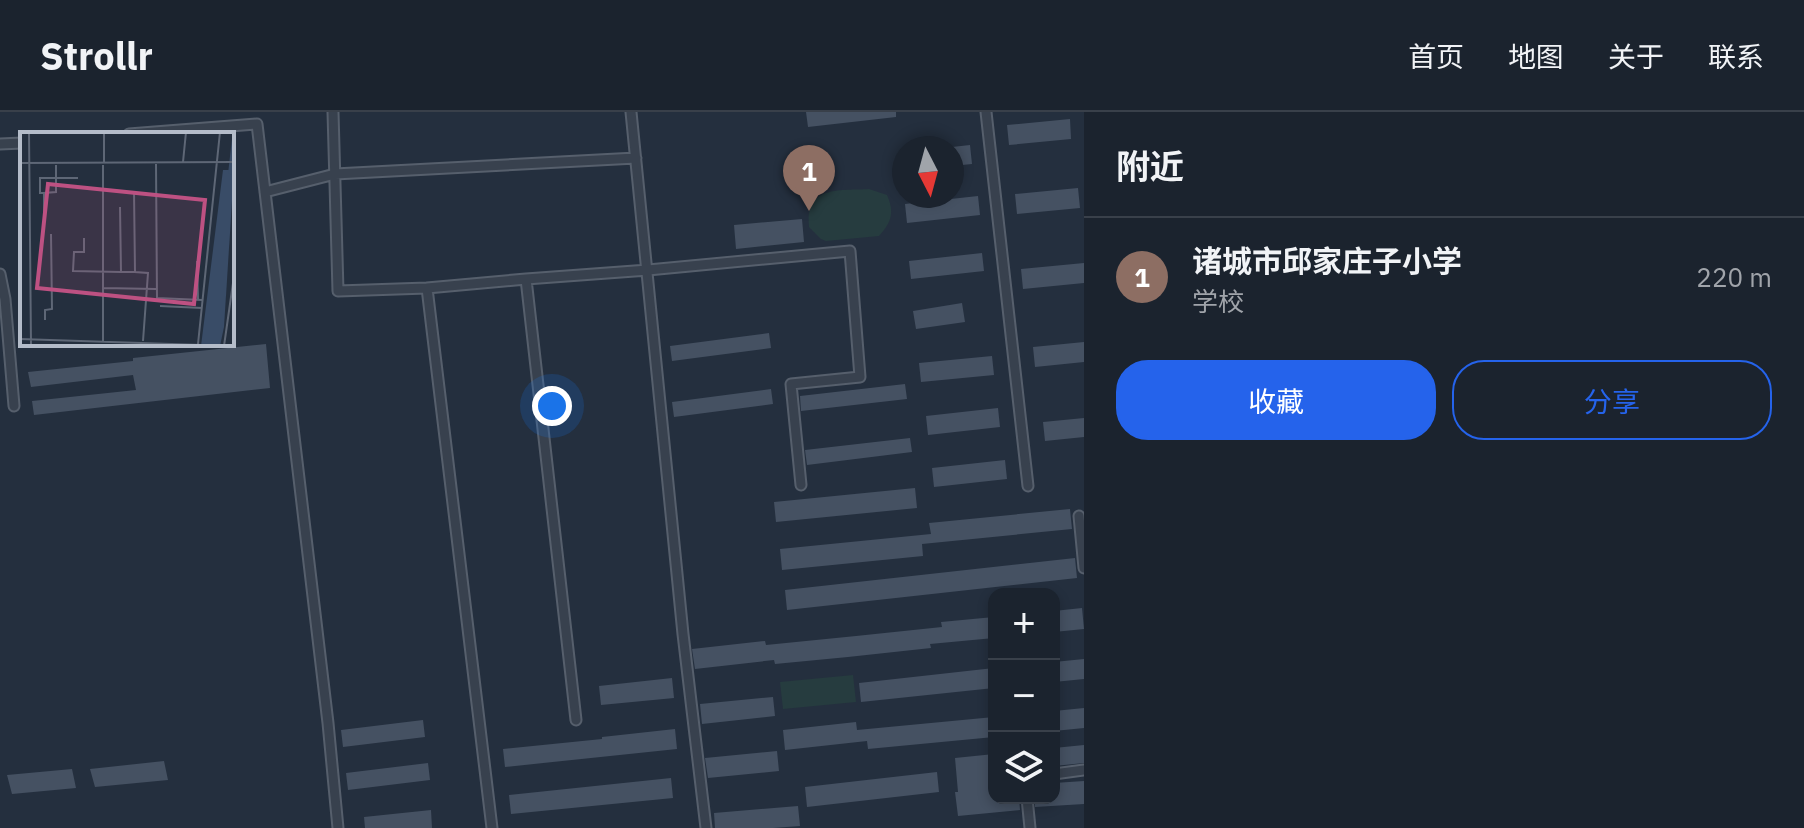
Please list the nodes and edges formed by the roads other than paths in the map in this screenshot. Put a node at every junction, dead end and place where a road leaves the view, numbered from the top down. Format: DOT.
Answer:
graph roads {
  1 [pos="333,112"];
  2 [pos="631,112"];
  3 [pos="986,112"];
  4 [pos="155,132"];
  5 [pos="20,143"];
  6 [pos="0,144"];
  7 [pos="636,158"];
  8 [pos="335,174"];
  9 [pos="265,192"];
  10 [pos="648,270"];
  11 [pos="0,274"];
  12 [pos="526,279"];
  13 [pos="427,288"];
  14 [pos="14,406"];
  15 [pos="801,485"];
  16 [pos="1028,486"];
  17 [pos="1079,516"];
  18 [pos="1084,568"];
  19 [pos="576,720"];
  20 [pos="1084,770"];
  21 [pos="1060,773"];
  22 [pos="1028,804"];
  23 [pos="338,828"];
  24 [pos="492,828"];
  25 [pos="706,828"];
  26 [pos="1030,828"];
  1 -- 8 [label="street"];
  2 -- 7 [label="street"];
  3 -- 16 [label="street"];
  4 -- 9 [label="street"];
  5 -- 6 [label="street"];
  7 -- 8 [label="street"];
  7 -- 10 [label="street"];
  8 -- 9 [label="street"];
  8 -- 13 [label="street"];
  9 -- 23 [label="street"];
  10 -- 12 [label="street"];
  10 -- 15 [label="street"];
  10 -- 25 [label="street"];
  11 -- 14 [label="street"];
  12 -- 13 [label="street"];
  12 -- 19 [label="street"];
  13 -- 24 [label="street"];
  17 -- 18 [label="street"];
  20 -- 21 [label="street"];
  22 -- 26 [label="street"];
}
